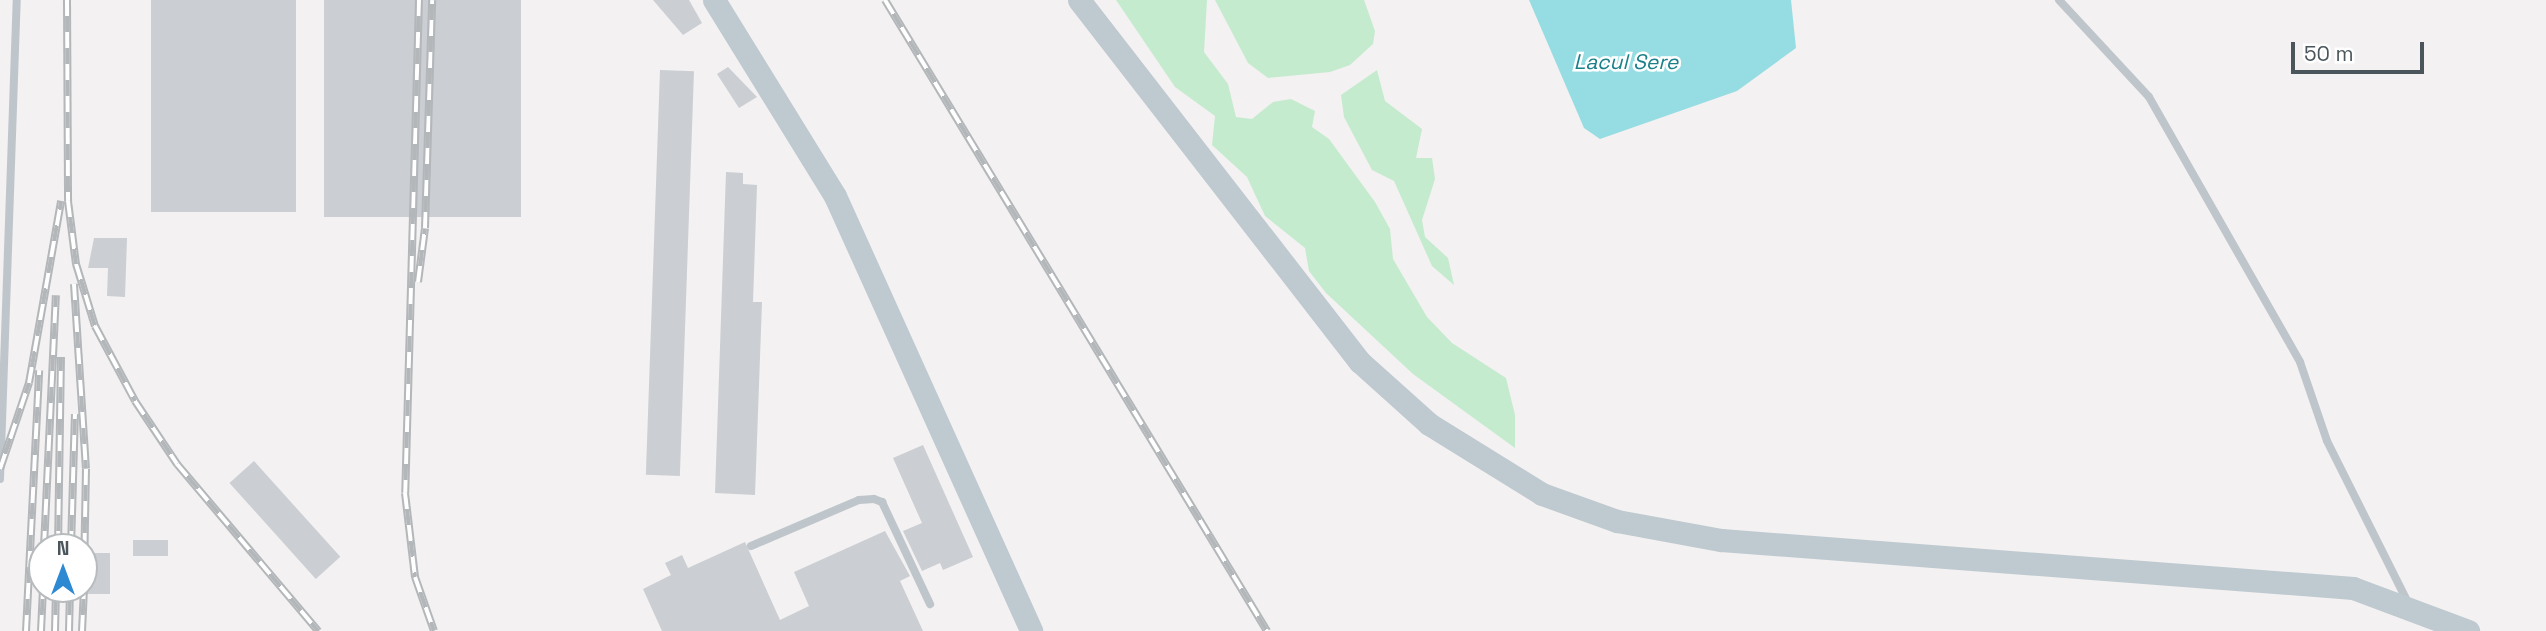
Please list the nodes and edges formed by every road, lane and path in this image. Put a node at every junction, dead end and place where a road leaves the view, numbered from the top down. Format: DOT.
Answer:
graph roads {
  1 [pos="17,0"];
  2 [pos="714,0"];
  3 [pos="1080,0"];
  4 [pos="2060,0"];
  5 [pos="0,479"];
  6 [pos="751,546"];
  7 [pos="930,604"];
  8 [pos="2410,605"];
  9 [pos="1031,631"];
  10 [pos="2468,631"];
  1 -- 5 [label="lane"];
  2 -- 9 [label="main road"];
  3 -- 8 [label="main road"];
  4 -- 8 [label="lane"];
  6 -- 7 [label="lane"];
  8 -- 10 [label="main road"];
}
